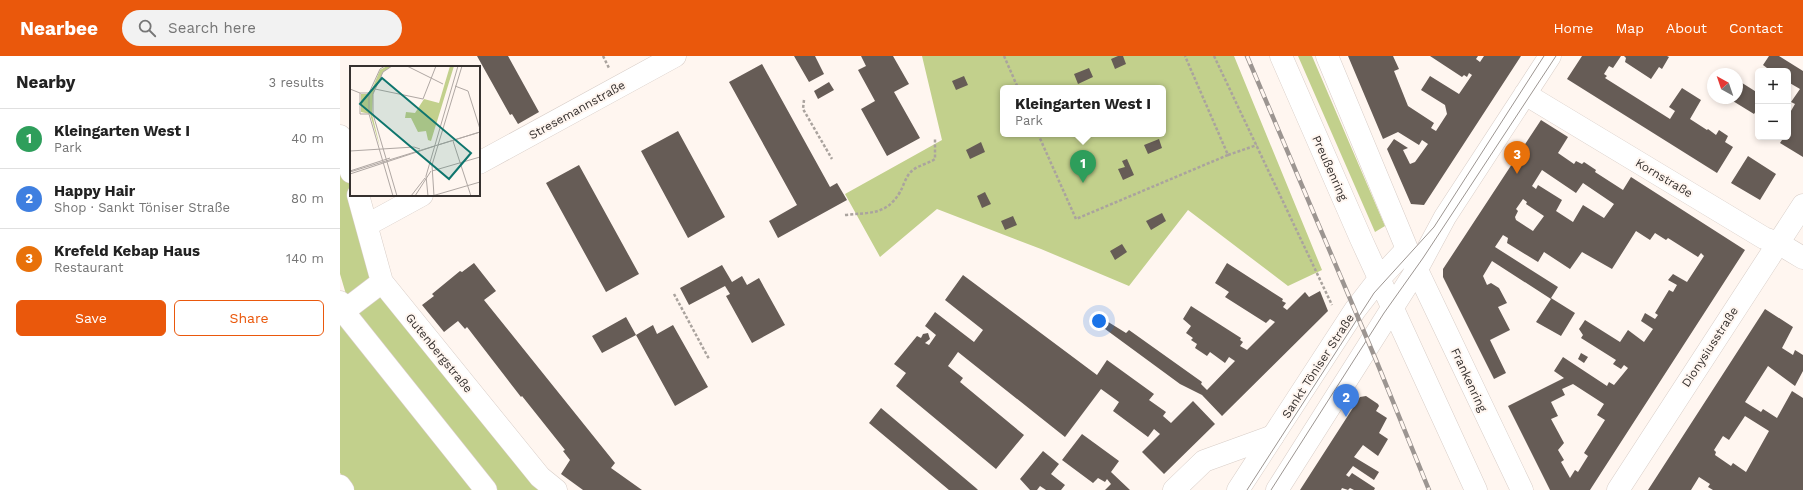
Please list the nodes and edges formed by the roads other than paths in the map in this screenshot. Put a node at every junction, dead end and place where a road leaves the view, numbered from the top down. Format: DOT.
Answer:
graph roads {
  1 [pos="675,56"];
  2 [pos="1281,56"];
  3 [pos="1326,56"];
  4 [pos="1550,56"];
  5 [pos="1525,94"];
  6 [pos="340,136"];
  7 [pos="480,162"];
  8 [pos="350,169"];
  9 [pos="358,196"];
  10 [pos="420,196"];
  11 [pos="1803,205"];
  12 [pos="1445,217"];
  13 [pos="367,225"];
  14 [pos="1778,243"];
  15 [pos="1407,249"];
  16 [pos="1803,258"];
  17 [pos="1417,269"];
  18 [pos="1379,279"];
  19 [pos="382,282"];
  20 [pos="341,309"];
  21 [pos="1393,309"];
  22 [pos="1273,436"];
  23 [pos="340,486"];
  24 [pos="541,486"];
  25 [pos="343,490"];
  26 [pos="486,490"];
  27 [pos="1174,490"];
  28 [pos="1238,490"];
  29 [pos="1278,490"];
  30 [pos="1476,490"];
  31 [pos="1522,490"];
  32 [pos="1618,490"];
  1 -- 7 [label="street, Stresemannstraße"];
  2 -- 18 [label="street, Preußenring"];
  3 -- 15 [label="street"];
  4 -- 5 [label="street"];
  5 -- 12 [label="street"];
  5 -- 14 [label="street, Kornstraße"];
  6 -- 8 [label="street"];
  9 -- 13 [label="street, Gutenbergstraße"];
  10 -- 13 [label="street"];
  11 -- 14 [label="street, Dionysiusstraße"];
  12 -- 15 [label="street, Sankt Töniser Straße"];
  12 -- 17 [label="street"];
  13 -- 19 [label="street, Gutenbergstraße"];
  14 -- 16 [label="street, Kornstraße"];
  14 -- 32 [label="street, Dionysiusstraße"];
  15 -- 17 [label="street"];
  15 -- 18 [label="street, Sankt Töniser Straße"];
  17 -- 21 [label="street"];
  17 -- 31 [label="street, Frankenring"];
  18 -- 21 [label="street"];
  18 -- 22 [label="street, Sankt Töniser Straße"];
  19 -- 20 [label="street"];
  19 -- 24 [label="street, Gutenbergstraße"];
  20 -- 26 [label="street"];
  21 -- 29 [label="street"];
  21 -- 30 [label="street"];
  22 -- 27 [label="street"];
  22 -- 28 [label="street, Sankt Töniser Straße"];
  23 -- 25 [label="street"];
}
